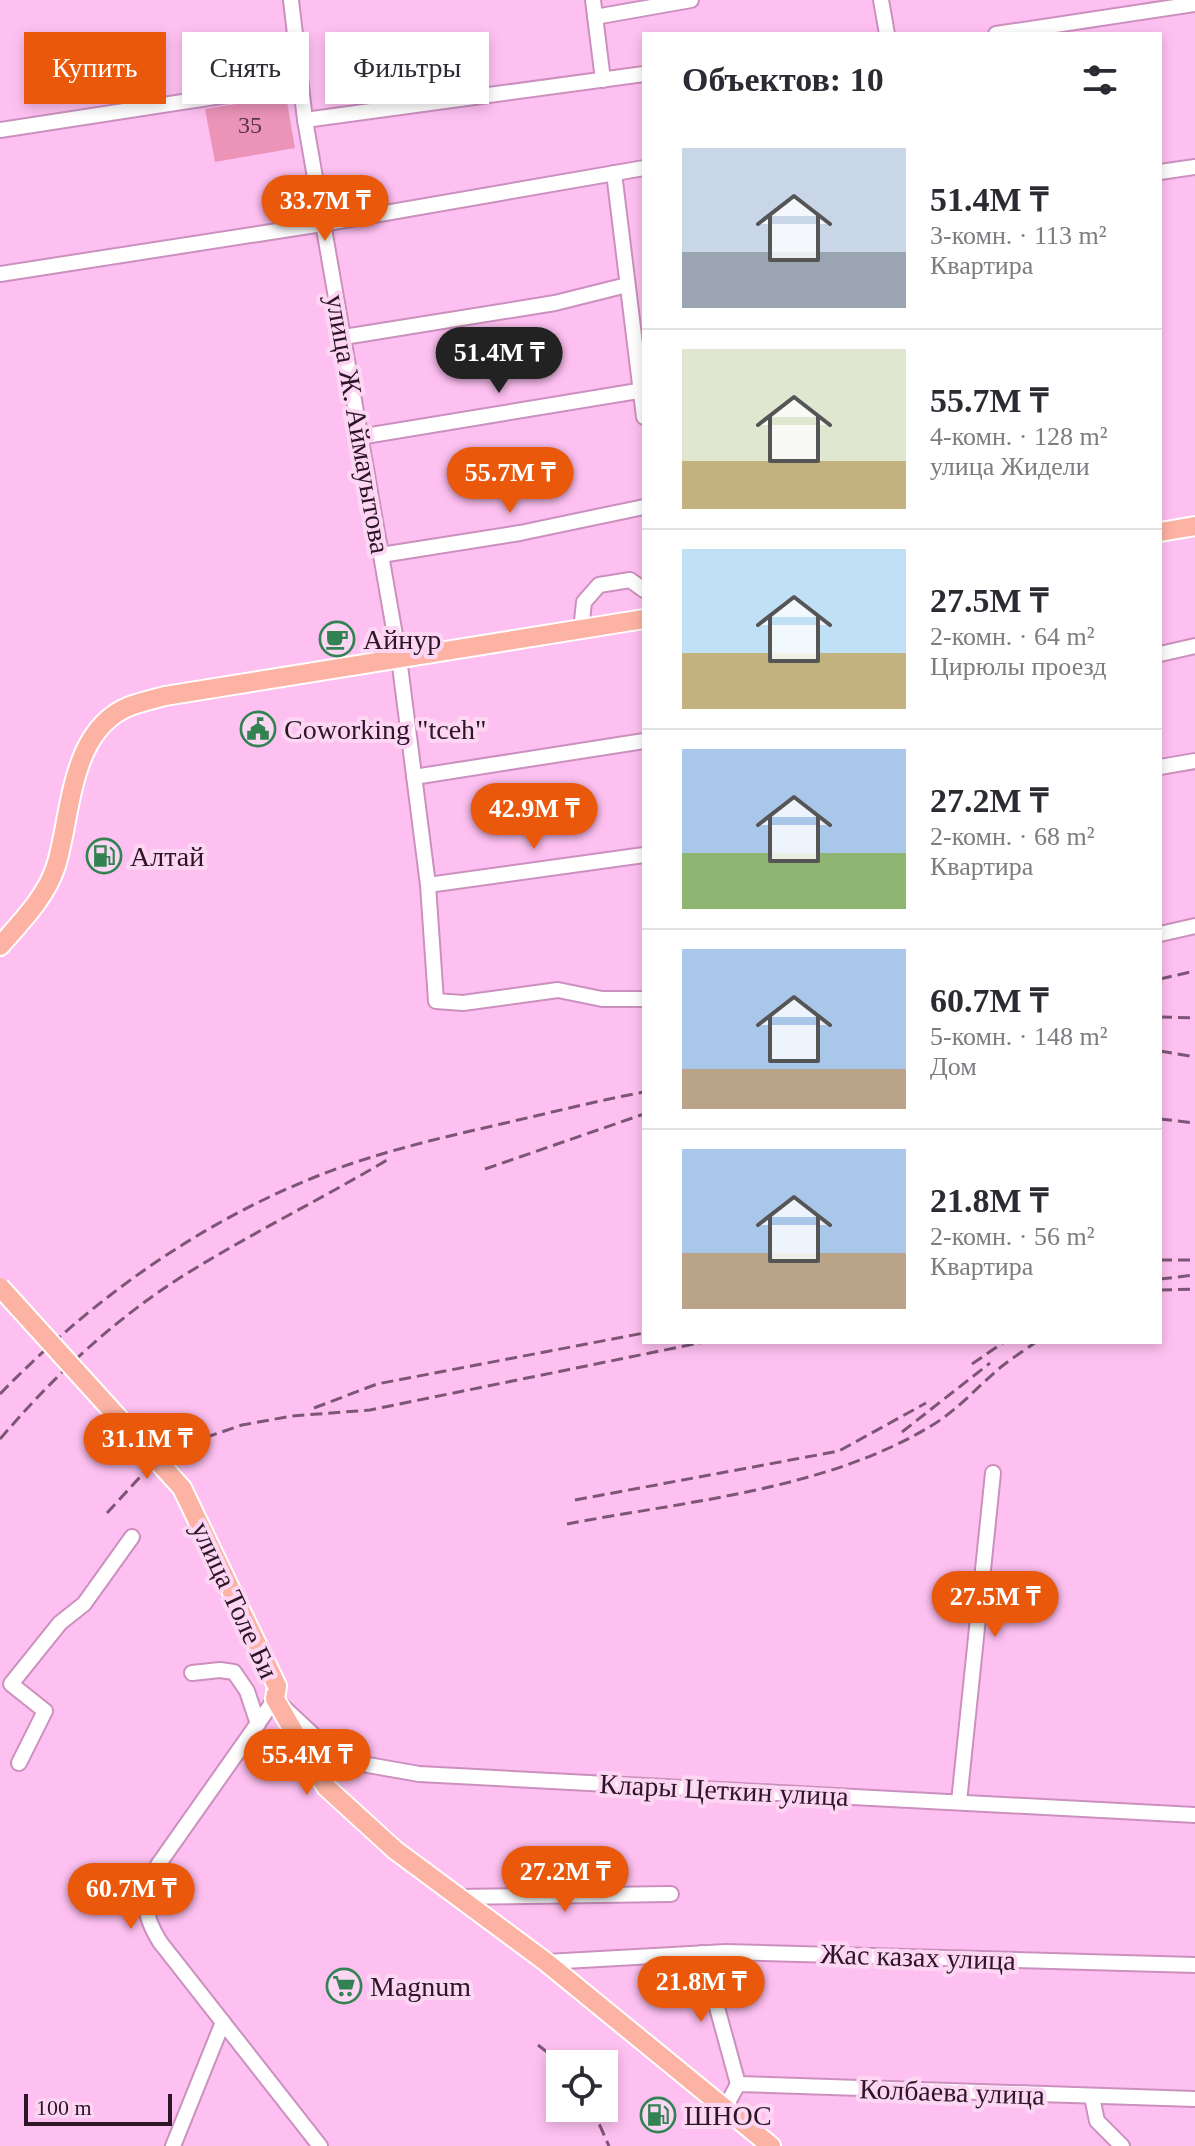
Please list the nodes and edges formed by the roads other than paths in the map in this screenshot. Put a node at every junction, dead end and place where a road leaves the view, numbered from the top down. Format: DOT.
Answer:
graph roads {
  1 [pos="291,0"];
  2 [pos="593,0"];
  3 [pos="691,0"];
  4 [pos="881,0"];
  5 [pos="1169,4"];
  6 [pos="1195,4"];
  7 [pos="595,17"];
  8 [pos="294,32"];
  9 [pos="887,32"];
  10 [pos="1008,32"];
  11 [pos="642,74"];
  12 [pos="603,80"];
  13 [pos="182,102"];
  14 [pos="302,104"];
  15 [pos="305,120"];
  16 [pos="0,130"];
  17 [pos="1195,167"];
  18 [pos="642,168"];
  19 [pos="1162,172"];
  20 [pos="614,173"];
  21 [pos="322,224"];
  22 [pos="0,274"];
  23 [pos="627,285"];
  24 [pos="344,337"];
  25 [pos="642,391"];
  26 [pos="359,437"];
  27 [pos="642,507"];
  28 [pos="1195,526"];
  29 [pos="1162,532"];
  30 [pos="381,555"];
  31 [pos="642,589"];
  32 [pos="642,619"];
  33 [pos="581,630"];
  34 [pos="1195,646"];
  35 [pos="1162,654"];
  36 [pos="399,658"];
  37 [pos="642,741"];
  38 [pos="1195,761"];
  39 [pos="1162,767"];
  40 [pos="414,777"];
  41 [pos="642,855"];
  42 [pos="428,885"];
  43 [pos="1195,926"];
  44 [pos="1162,934"];
  45 [pos="0,946"];
  46 [pos="642,999"];
  47 [pos="0,1287"];
  48 [pos="993,1473"];
  49 [pos="132,1537"];
  50 [pos="192,1673"];
  51 [pos="276,1692"];
  52 [pos="258,1724"];
  53 [pos="19,1763"];
  54 [pos="959,1802"];
  55 [pos="1195,1815"];
  56 [pos="671,1894"];
  57 [pos="458,1897"];
  58 [pos="702,1953"];
  59 [pos="546,1962"];
  60 [pos="1195,1965"];
  61 [pos="223,2022"];
  62 [pos="738,2084"];
  63 [pos="1092,2097"];
  64 [pos="1195,2099"];
  65 [pos="724,2110"];
  66 [pos="173,2146"];
  67 [pos="320,2146"];
  68 [pos="771,2146"];
  69 [pos="1122,2146"];
  1 -- 8 [label="street, улица Ж. Аймауытова"];
  2 -- 7 [label="street"];
  3 -- 7 [label="street"];
  4 -- 9 [label="street"];
  5 -- 6 [label="street"];
  5 -- 10 [label="street"];
  7 -- 12 [label="street"];
  11 -- 12 [label="street"];
  12 -- 15 [label="street"];
  13 -- 16 [label="street"];
  14 -- 15 [label="street, улица Ж. Аймауытова"];
  15 -- 21 [label="street, улица Ж. Аймауытова"];
  17 -- 19 [label="street"];
  18 -- 20 [label="street"];
  20 -- 21 [label="street"];
  20 -- 23 [label="street"];
  21 -- 22 [label="street"];
  21 -- 24 [label="street, улица Ж. Аймауытова"];
  23 -- 24 [label="street"];
  23 -- 25 [label="street"];
  24 -- 26 [label="street, улица Ж. Аймауытова"];
  25 -- 26 [label="street"];
  26 -- 30 [label="street, улица Ж. Аймауытова"];
  27 -- 30 [label="street"];
  28 -- 29 [label="main road"];
  30 -- 36 [label="street, улица Ж. Аймауытова"];
  31 -- 33 [label="street"];
  32 -- 33 [label="main road"];
  33 -- 36 [label="main road"];
  34 -- 35 [label="street"];
  36 -- 40 [label="street, улица Ж. Аймауытова"];
  36 -- 45 [label="main road"];
  37 -- 40 [label="street"];
  38 -- 39 [label="street"];
  40 -- 42 [label="street, улица Ж. Аймауытова"];
  41 -- 42 [label="street"];
  42 -- 46 [label="street, улица Ж. Аймауытова"];
  43 -- 44 [label="street"];
  47 -- 51 [label="main road, улица Толе Би, bridge"];
  48 -- 54 [label="street"];
  49 -- 53 [label="street"];
  50 -- 52 [label="street"];
  51 -- 52 [label="street"];
  51 -- 54 [label="street, Клары Цеткин улица"];
  51 -- 57 [label="main road, улица Толе Би"];
  52 -- 61 [label="street"];
  54 -- 55 [label="street, Клары Цеткин улица"];
  56 -- 57 [label="street"];
  57 -- 59 [label="main road, улица Толе Би"];
  58 -- 59 [label="street, Жас казах улица"];
  58 -- 60 [label="street, Жас казах улица"];
  58 -- 62 [label="street"];
  59 -- 65 [label="main road, улица Толе Би"];
  61 -- 66 [label="street"];
  61 -- 67 [label="street"];
  62 -- 63 [label="street, Колбаева улица"];
  62 -- 65 [label="street"];
  63 -- 64 [label="street, Колбаева улица"];
  63 -- 69 [label="street"];
  65 -- 68 [label="main road, улица Толе Би"];
}
